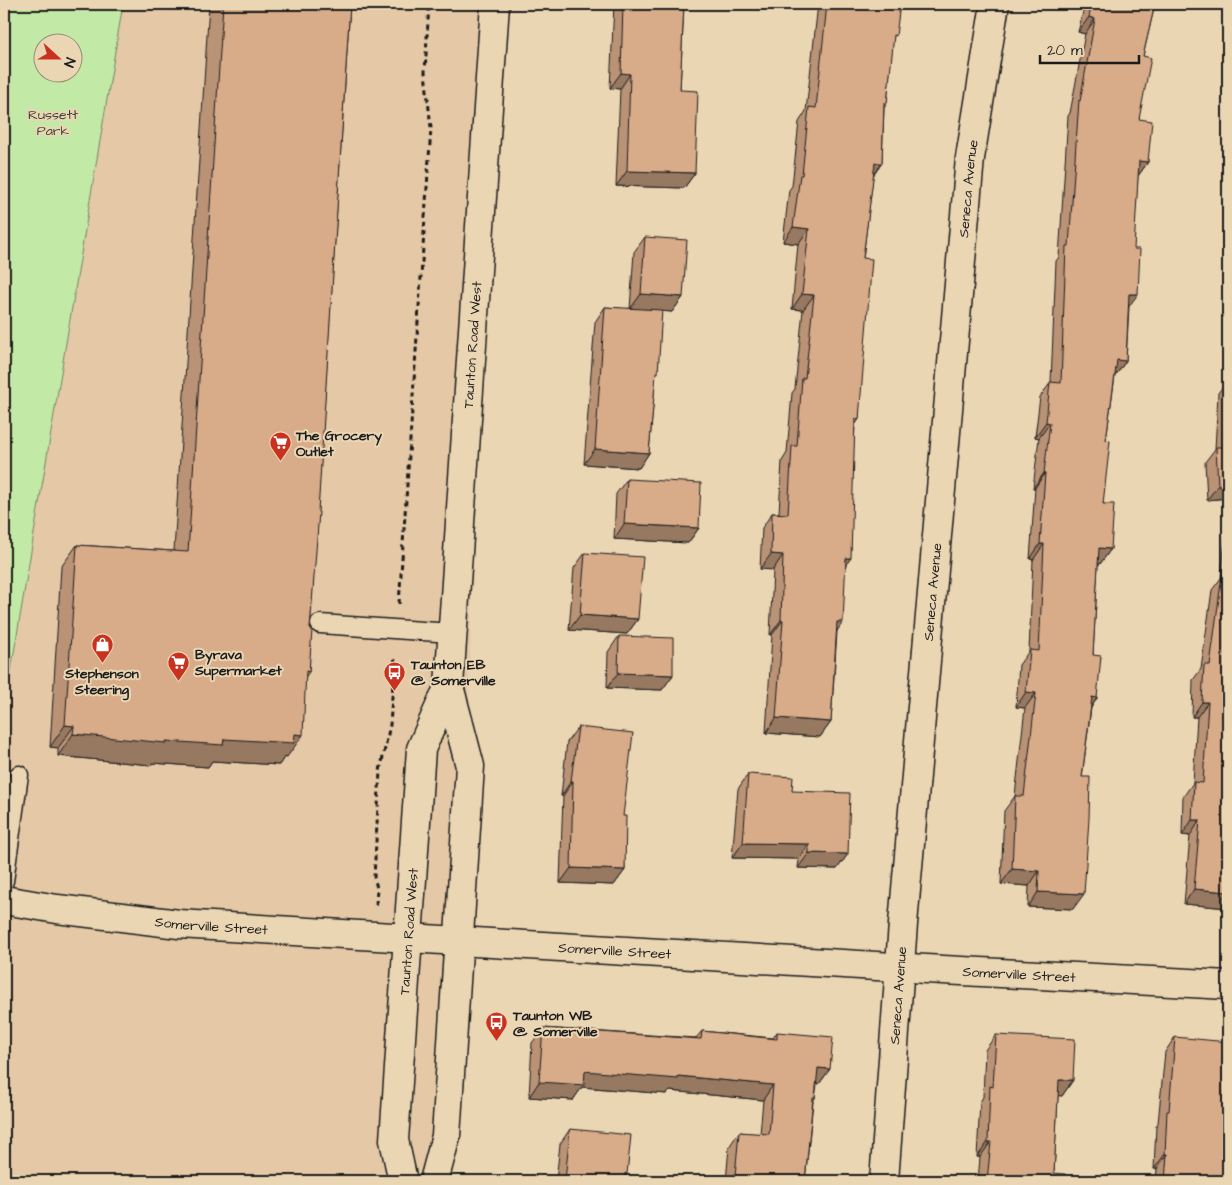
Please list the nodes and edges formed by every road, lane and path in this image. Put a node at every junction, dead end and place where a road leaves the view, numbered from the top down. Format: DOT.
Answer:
graph roads {
  1 [pos="429,4"];
  2 [pos="495,4"];
  3 [pos="995,4"];
  4 [pos="320,624"];
  5 [pos="397,629"];
  6 [pos="452,633"];
  7 [pos="449,686"];
  8 [pos="19,775"];
  9 [pos="4,880"];
  10 [pos="377,888"];
  11 [pos="4,900"];
  12 [pos="408,938"];
  13 [pos="458,941"];
  14 [pos="899,967"];
  15 [pos="1228,985"];
  16 [pos="403,1181"];
  17 [pos="434,1181"];
  18 [pos="884,1181"];
  1 -- 5 [label="path"];
  2 -- 6 [label="street, Taunton Road West"];
  3 -- 14 [label="street, Seneca Avenue"];
  4 -- 5 [label="lane"];
  5 -- 6 [label="lane"];
  5 -- 10 [label="path"];
  6 -- 7 [label="street, Taunton Road West"];
  7 -- 12 [label="street, Taunton Road West"];
  7 -- 13 [label="street, Taunton Road West"];
  8 -- 9 [label="lane"];
  11 -- 12 [label="street, Somerville Street"];
  12 -- 13 [label="street, Somerville Street"];
  12 -- 16 [label="street, Taunton Road West"];
  13 -- 14 [label="street, Somerville Street"];
  13 -- 17 [label="street, Taunton Road West"];
  14 -- 15 [label="street, Somerville Street"];
  14 -- 18 [label="street, Seneca Avenue"];
}
